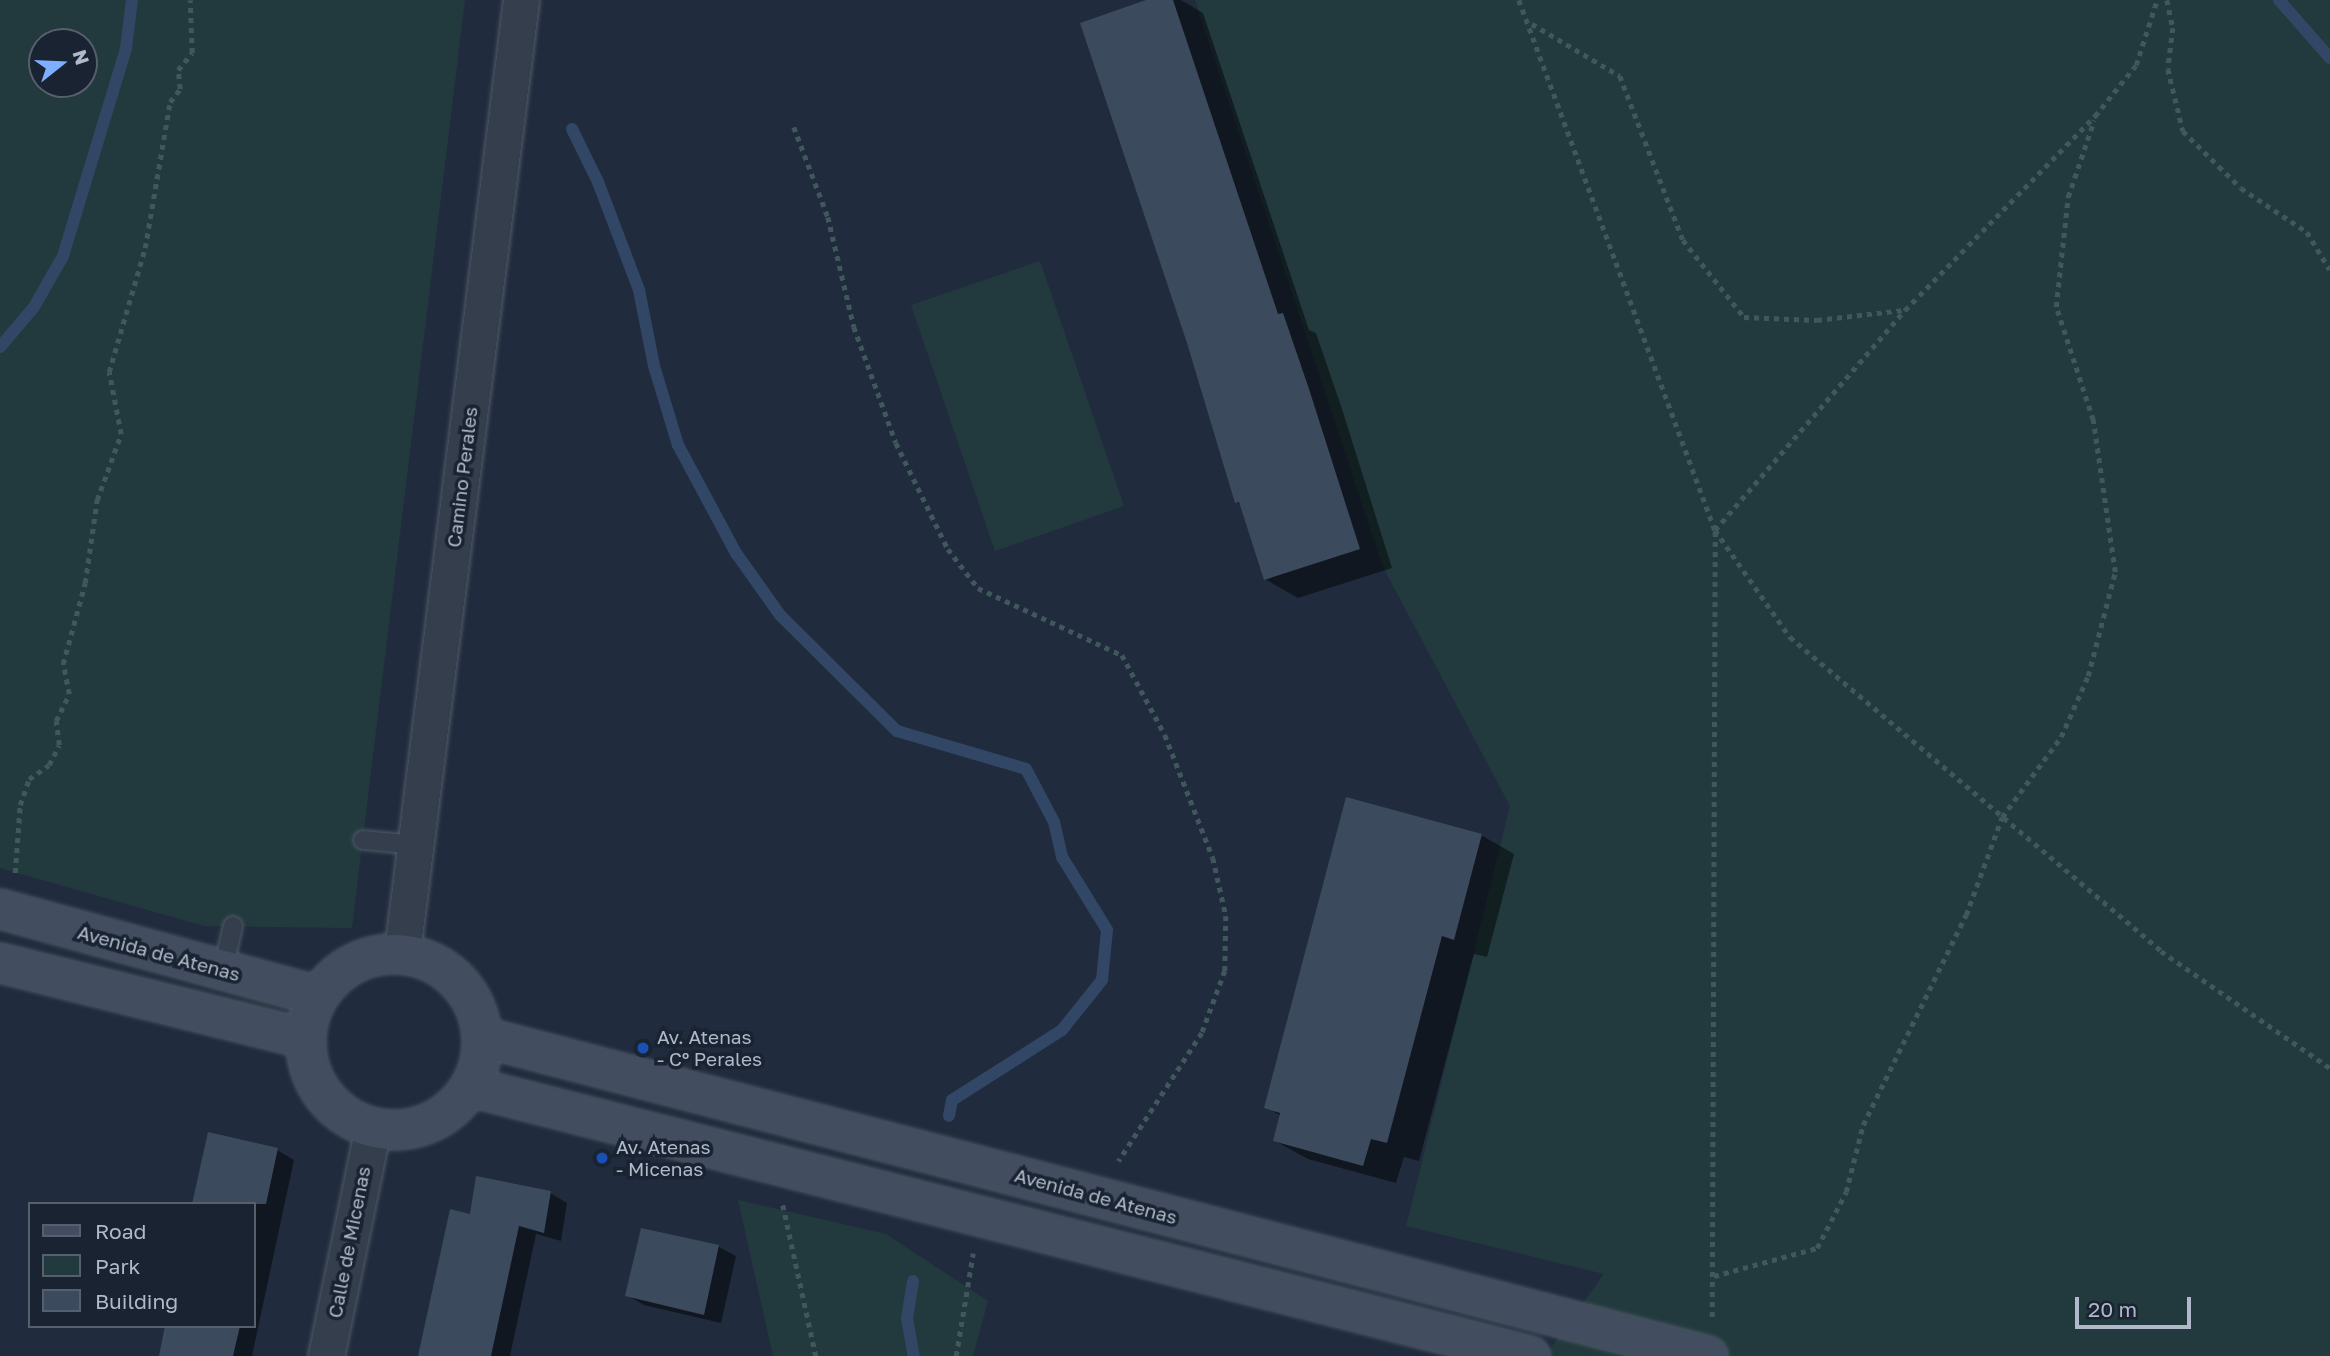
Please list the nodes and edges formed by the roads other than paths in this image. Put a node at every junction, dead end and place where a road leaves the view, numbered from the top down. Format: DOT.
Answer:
graph roads {
  1 [pos="521,0"];
  2 [pos="363,840"];
  3 [pos="416,845"];
  4 [pos="6,911"];
  5 [pos="233,926"];
  6 [pos="402,953"];
  7 [pos="0,963"];
  8 [pos="223,970"];
  9 [pos="318,996"];
  10 [pos="483,1037"];
  11 [pos="306,1040"];
  12 [pos="471,1087"];
  13 [pos="373,1128"];
  14 [pos="1710,1343"];
  15 [pos="326,1356"];
  16 [pos="1530,1356"];
  1 -- 3 [label="street, Camino Perales"];
  2 -- 3 [label="lane"];
  3 -- 6 [label="street, Camino Perales"];
  4 -- 8 [label="main road, Avenida de Atenas"];
  5 -- 8 [label="lane"];
  6 -- 9 [label="main road"];
  6 -- 10 [label="main road"];
  7 -- 11 [label="main road"];
  8 -- 9 [label="main road, Avenida de Atenas"];
  9 -- 11 [label="main road"];
  10 -- 12 [label="main road"];
  10 -- 14 [label="main road, Avenida de Atenas"];
  11 -- 13 [label="main road"];
  12 -- 13 [label="main road"];
  12 -- 16 [label="main road"];
  13 -- 15 [label="street, Calle de Micenas"];
}
